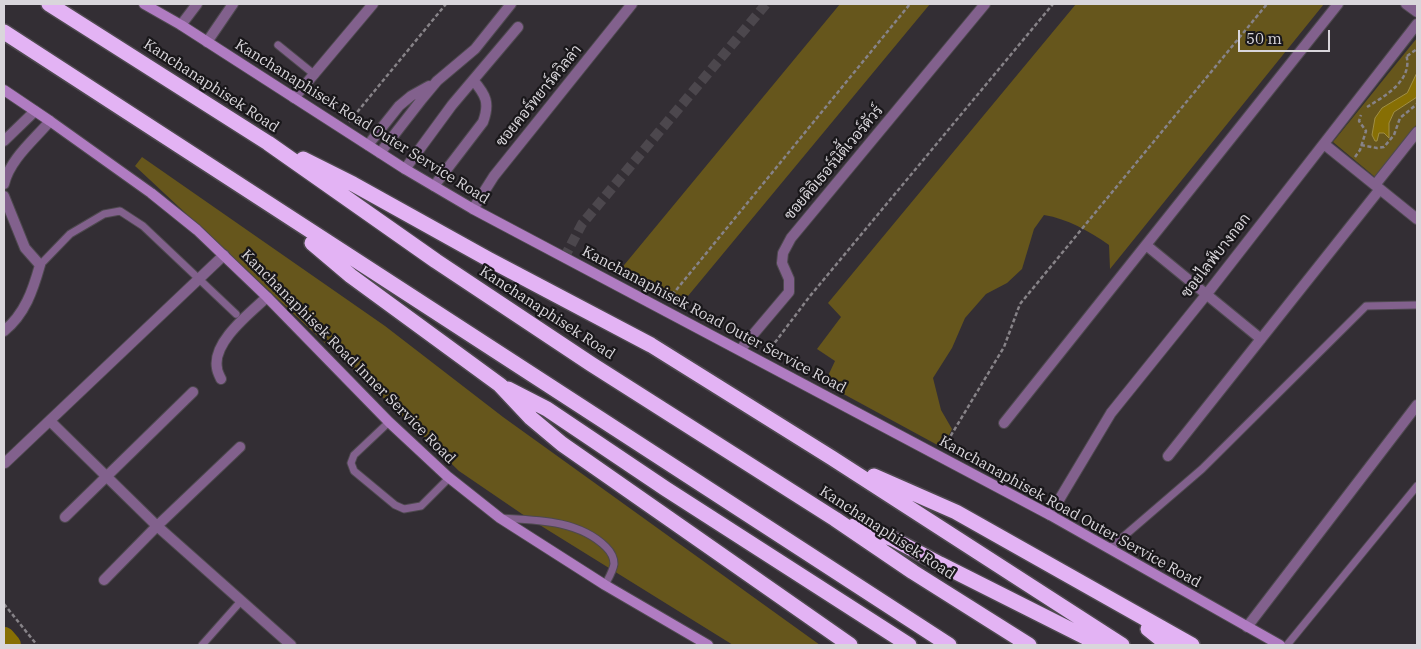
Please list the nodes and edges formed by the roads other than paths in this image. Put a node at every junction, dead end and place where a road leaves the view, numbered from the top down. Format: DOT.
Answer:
graph roads {
  1 [pos="49,4"];
  2 [pos="144,4"];
  3 [pos="198,4"];
  4 [pos="233,4"];
  5 [pos="373,4"];
  6 [pos="511,4"];
  7 [pos="632,4"];
  8 [pos="986,4"];
  9 [pos="1338,4"];
  10 [pos="1406,4"];
  11 [pos="1417,12"];
  12 [pos="1417,24"];
  13 [pos="181,25"];
  14 [pos="518,27"];
  15 [pos="4,32"];
  16 [pos="207,42"];
  17 [pos="278,45"];
  18 [pos="315,75"];
  19 [pos="473,80"];
  20 [pos="437,81"];
  21 [pos="5,93"];
  22 [pos="294,98"];
  23 [pos="35,111"];
  24 [pos="50,121"];
  25 [pos="1417,132"];
  26 [pos="4,141"];
  27 [pos="268,143"];
  28 [pos="1324,144"];
  29 [pos="368,145"];
  30 [pos="380,153"];
  31 [pos="405,169"];
  32 [pos="4,184"];
  33 [pos="434,186"];
  34 [pos="1377,187"];
  35 [pos="4,196"];
  36 [pos="266,204"];
  37 [pos="473,209"];
  38 [pos="1417,219"];
  39 [pos="1146,244"];
  40 [pos="224,255"];
  41 [pos="40,265"];
  42 [pos="198,279"];
  43 [pos="1206,295"];
  44 [pos="267,296"];
  45 [pos="1417,305"];
  46 [pos="236,314"];
  47 [pos="4,331"];
  48 [pos="1262,339"];
  49 [pos="740,350"];
  50 [pos="221,379"];
  51 [pos="500,385"];
  52 [pos="193,392"];
  53 [pos="1417,405"];
  54 [pos="50,421"];
  55 [pos="389,422"];
  56 [pos="1004,423"];
  57 [pos="240,447"];
  58 [pos="1168,456"];
  59 [pos="832,458"];
  60 [pos="6,464"];
  61 [pos="106,477"];
  62 [pos="449,478"];
  63 [pos="1417,486"];
  64 [pos="1050,515"];
  65 [pos="66,517"];
  66 [pos="500,518"];
  67 [pos="836,520"];
  68 [pos="157,526"];
  69 [pos="1109,548"];
  70 [pos="104,580"];
  71 [pos="605,585"];
  72 [pos="240,601"];
  73 [pos="1118,604"];
  74 [pos="1247,626"];
  75 [pos="202,645"];
  76 [pos="291,645"];
  77 [pos="706,645"];
  78 [pos="850,645"];
  79 [pos="909,645"];
  80 [pos="949,645"];
  81 [pos="1029,645"];
  82 [pos="1101,645"];
  83 [pos="1122,645"];
  84 [pos="1168,645"];
  85 [pos="1192,645"];
  86 [pos="1280,645"];
  87 [pos="1287,645"];
  1 -- 27 [label="highway, Kanchanaphisek Road"];
  2 -- 13 [label="main road, Kanchanaphisek Road Outer Service Road"];
  3 -- 13 [label="street"];
  4 -- 16 [label="street"];
  5 -- 18 [label="street"];
  6 -- 20 [label="street"];
  7 -- 37 [label="street, ซอยคอร์ทยาร์ดวิลล่า"];
  8 -- 49 [label="street, ซอยดิอิเธอร์นิตี้เวอร์ดัวร์"];
  9 -- 39 [label="street"];
  10 -- 11 [label="street"];
  12 -- 28 [label="street, ซอยไลฟ์บางกอก"];
  13 -- 16 [label="main road, Kanchanaphisek Road Outer Service Road"];
  14 -- 19 [label="street"];
  15 -- 36 [label="highway"];
  16 -- 22 [label="main road, Kanchanaphisek Road Outer Service Road"];
  17 -- 18 [label="lane"];
  18 -- 22 [label="street"];
  19 -- 31 [label="street"];
  19 -- 33 [label="street"];
  20 -- 29 [label="street"];
  20 -- 30 [label="street"];
  21 -- 23 [label="main road, Kanchanaphisek Road Inner Service Road"];
  22 -- 29 [label="main road, Kanchanaphisek Road Outer Service Road"];
  23 -- 24 [label="main road, Kanchanaphisek Road Inner Service Road"];
  23 -- 26 [label="street"];
  24 -- 32 [label="street"];
  24 -- 40 [label="main road, Kanchanaphisek Road Inner Service Road"];
  25 -- 34 [label="street"];
  27 -- 59 [label="highway"];
  27 -- 67 [label="highway, Kanchanaphisek Road"];
  28 -- 34 [label="street"];
  28 -- 43 [label="street, ซอยไลฟ์บางกอก"];
  29 -- 30 [label="main road, Kanchanaphisek Road Outer Service Road"];
  30 -- 31 [label="main road, Kanchanaphisek Road Outer Service Road"];
  31 -- 33 [label="main road, Kanchanaphisek Road Outer Service Road"];
  33 -- 37 [label="main road, Kanchanaphisek Road Outer Service Road"];
  34 -- 38 [label="street"];
  34 -- 48 [label="street"];
  35 -- 41 [label="street"];
  36 -- 51 [label="highway"];
  36 -- 80 [label="highway"];
  37 -- 49 [label="main road, Kanchanaphisek Road Outer Service Road"];
  39 -- 43 [label="street"];
  39 -- 56 [label="street"];
  40 -- 42 [label="street"];
  40 -- 44 [label="main road, Kanchanaphisek Road Inner Service Road"];
  41 -- 42 [label="lane"];
  41 -- 47 [label="street"];
  42 -- 46 [label="lane"];
  42 -- 54 [label="street"];
  43 -- 48 [label="street"];
  43 -- 64 [label="street, ซอยไลฟ์บางกอก"];
  44 -- 50 [label="street"];
  44 -- 55 [label="main road, Kanchanaphisek Road Inner Service Road"];
  45 -- 69 [label="lane"];
  48 -- 58 [label="street"];
  49 -- 64 [label="main road, Kanchanaphisek Road Outer Service Road"];
  51 -- 78 [label="highway"];
  51 -- 79 [label="highway"];
  52 -- 61 [label="street"];
  53 -- 74 [label="street"];
  54 -- 60 [label="street"];
  54 -- 61 [label="street"];
  55 -- 62 [label="main road, Kanchanaphisek Road Inner Service Road"];
  55 -- 62 [label="lane"];
  57 -- 68 [label="street"];
  59 -- 73 [label="highway"];
  59 -- 83 [label="highway"];
  61 -- 65 [label="street"];
  61 -- 68 [label="street"];
  62 -- 66 [label="main road, Kanchanaphisek Road Inner Service Road"];
  63 -- 87 [label="lane"];
  64 -- 69 [label="main road, Kanchanaphisek Road Outer Service Road"];
  66 -- 71 [label="main road, Kanchanaphisek Road Inner Service Road"];
  66 -- 71 [label="lane"];
  67 -- 81 [label="highway, Kanchanaphisek Road"];
  67 -- 82 [label="highway"];
  68 -- 70 [label="street"];
  68 -- 72 [label="street"];
  69 -- 74 [label="main road, Kanchanaphisek Road Outer Service Road"];
  71 -- 77 [label="main road, Kanchanaphisek Road Inner Service Road"];
  72 -- 75 [label="lane"];
  72 -- 76 [label="street"];
  73 -- 84 [label="highway"];
  73 -- 85 [label="highway"];
  74 -- 86 [label="main road, Kanchanaphisek Road Outer Service Road"];
}
